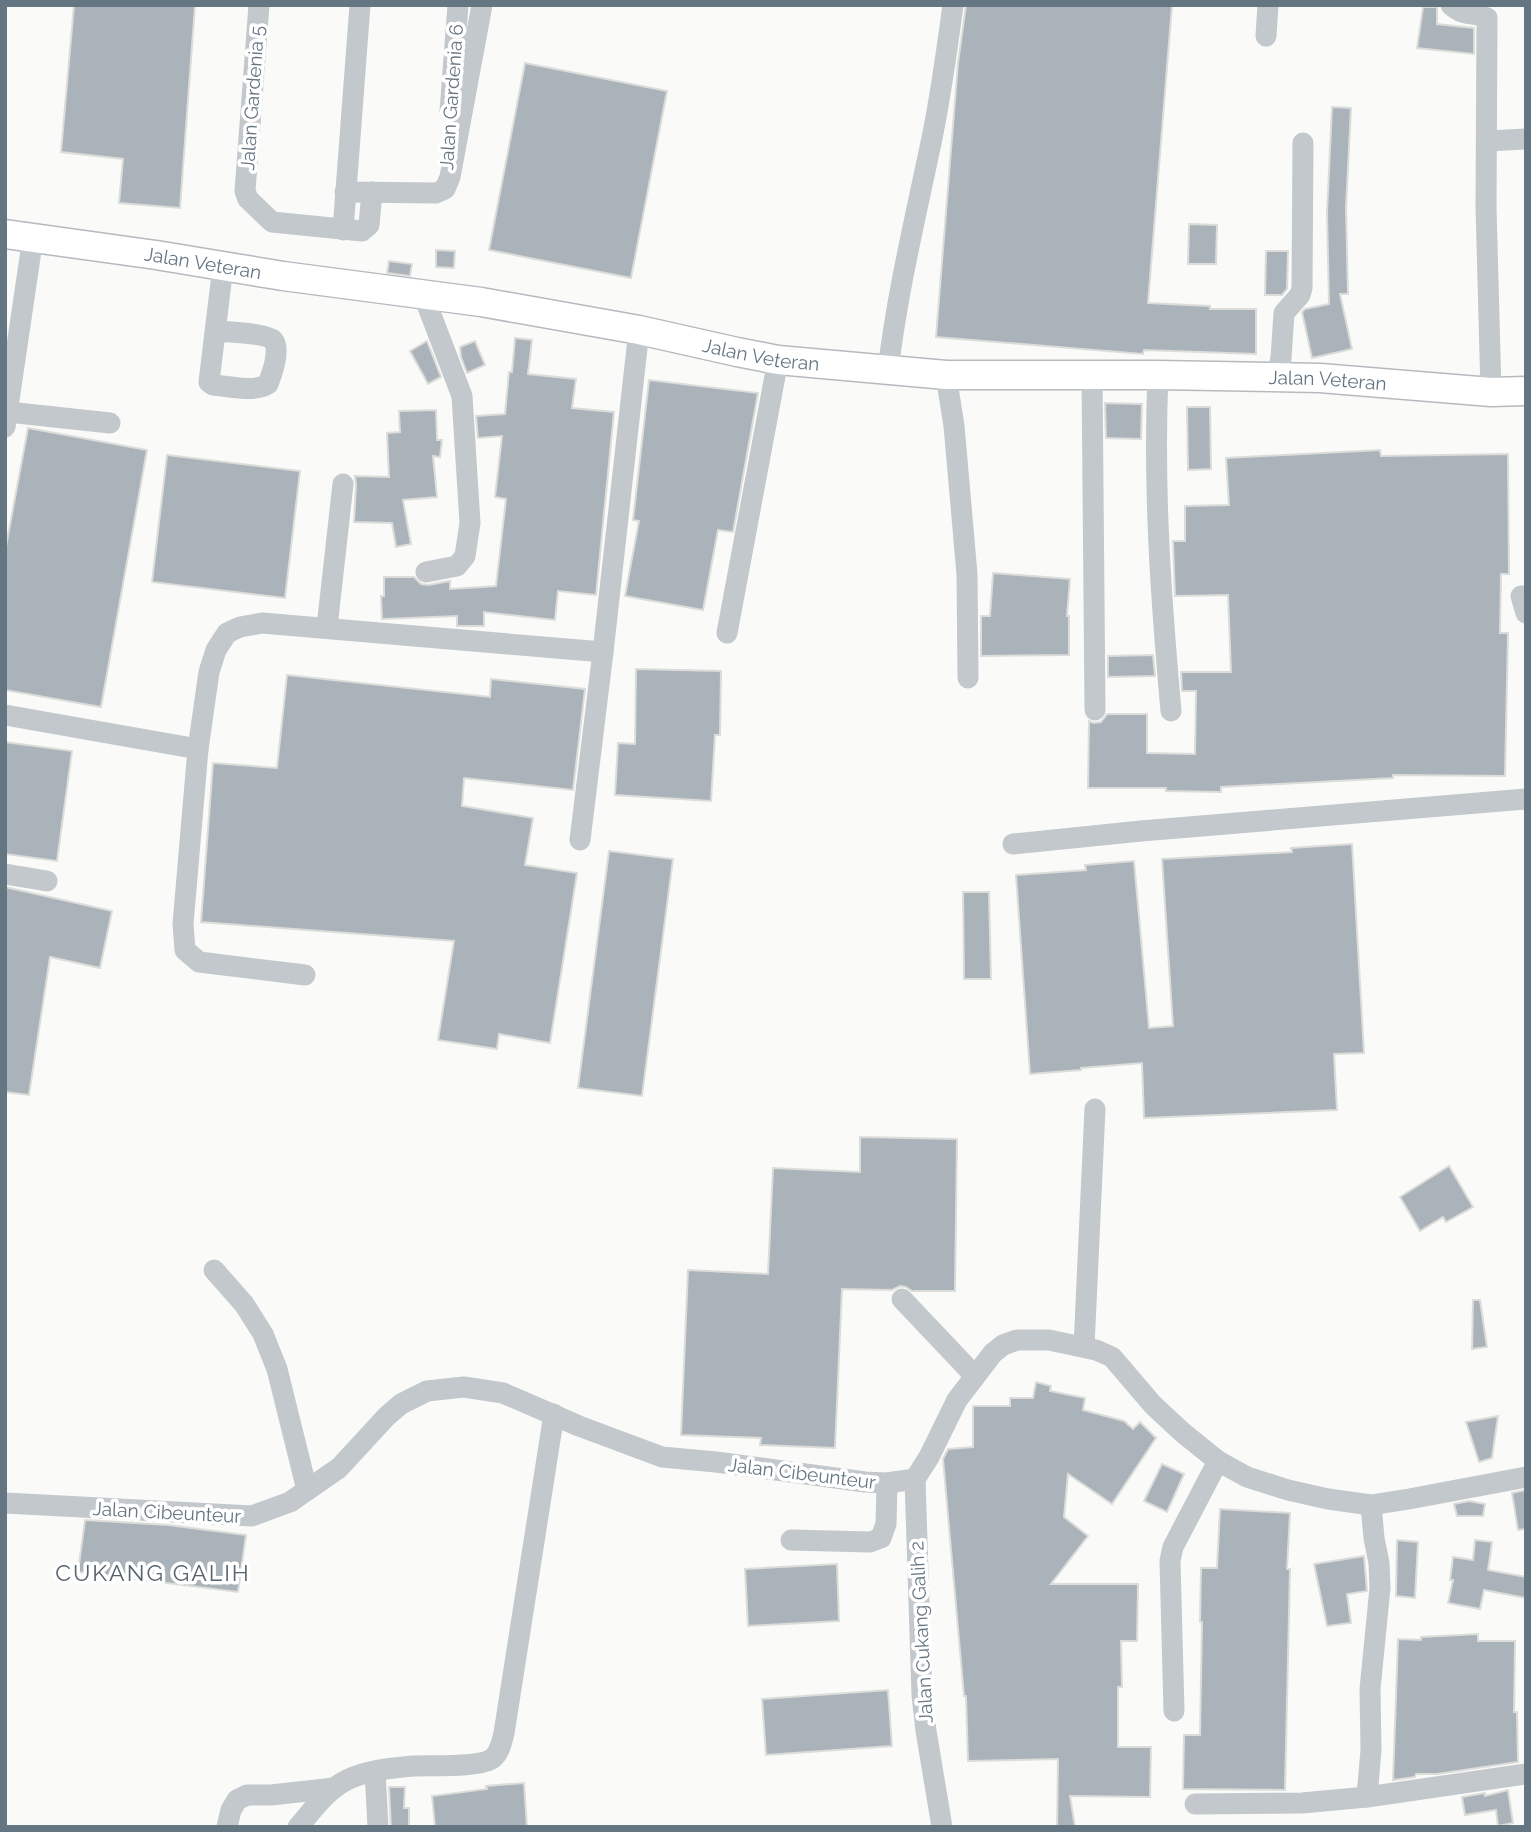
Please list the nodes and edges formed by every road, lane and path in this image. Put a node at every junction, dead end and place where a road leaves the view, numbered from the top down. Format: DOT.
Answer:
graph roads {
  1 [pos="259,5"];
  2 [pos="360,5"];
  3 [pos="458,5"];
  4 [pos="482,5"];
  5 [pos="953,5"];
  6 [pos="1268,5"];
  7 [pos="1451,5"];
  8 [pos="1266,36"];
  9 [pos="1526,139"];
  10 [pos="1487,141"];
  11 [pos="1303,143"];
  12 [pos="445,189"];
  13 [pos="345,192"];
  14 [pos="372,192"];
  15 [pos="343,230"];
  16 [pos="5,233"];
  17 [pos="33,237"];
  18 [pos="223,266"];
  19 [pos="422,294"];
  20 [pos="639,330"];
  21 [pos="216,331"];
  22 [pos="778,360"];
  23 [pos="888,371"];
  24 [pos="946,375"];
  25 [pos="1092,375"];
  26 [pos="1158,375"];
  27 [pos="1277,377"];
  28 [pos="1526,391"];
  29 [pos="1490,392"];
  30 [pos="6,420"];
  31 [pos="110,423"];
  32 [pos="343,484"];
  33 [pos="426,572"];
  34 [pos="327,628"];
  35 [pos="727,633"];
  36 [pos="603,652"];
  37 [pos="968,678"];
  38 [pos="1095,710"];
  39 [pos="1171,711"];
  40 [pos="5,715"];
  41 [pos="198,749"];
  42 [pos="1526,799"];
  43 [pos="580,840"];
  44 [pos="1013,844"];
  45 [pos="5,874"];
  46 [pos="47,881"];
  47 [pos="305,975"];
  48 [pos="1095,1109"];
  49 [pos="214,1270"];
  50 [pos="902,1299"];
  51 [pos="1084,1347"];
  52 [pos="974,1375"];
  53 [pos="554,1414"];
  54 [pos="1218,1461"];
  55 [pos="1526,1477"];
  56 [pos="915,1479"];
  57 [pos="887,1483"];
  58 [pos="307,1490"];
  59 [pos="5,1503"];
  60 [pos="1371,1505"];
  61 [pos="791,1540"];
  62 [pos="1174,1711"];
  63 [pos="375,1771"];
  64 [pos="1526,1774"];
  65 [pos="334,1788"];
  66 [pos="1367,1797"];
  67 [pos="1195,1804"];
  68 [pos="227,1827"];
  69 [pos="298,1827"];
  70 [pos="378,1827"];
  71 [pos="942,1827"];
  1 -- 15 [label="street, Jalan Gardenia 5"];
  2 -- 13 [label="street"];
  3 -- 12 [label="street, Jalan Gardenia 6"];
  4 -- 12 [label="street"];
  5 -- 23 [label="street"];
  6 -- 8 [label="street"];
  7 -- 10 [label="street"];
  9 -- 10 [label="street"];
  10 -- 29 [label="street"];
  11 -- 27 [label="street"];
  12 -- 14 [label="street"];
  13 -- 14 [label="street"];
  13 -- 15 [label="street"];
  14 -- 15 [label="street"];
  16 -- 17 [label="main road, Jalan Veteran"];
  17 -- 18 [label="main road, Jalan Veteran"];
  17 -- 30 [label="street"];
  18 -- 19 [label="main road, Jalan Veteran"];
  18 -- 21 [label="street"];
  19 -- 20 [label="main road, Jalan Veteran"];
  19 -- 33 [label="street"];
  20 -- 22 [label="main road, Jalan Veteran"];
  20 -- 36 [label="street"];
  22 -- 23 [label="main road, Jalan Veteran"];
  22 -- 35 [label="street"];
  23 -- 24 [label="main road, Jalan Veteran"];
  24 -- 25 [label="main road, Jalan Veteran"];
  24 -- 37 [label="street"];
  25 -- 26 [label="main road, Jalan Veteran"];
  25 -- 38 [label="street"];
  26 -- 27 [label="main road, Jalan Veteran"];
  26 -- 39 [label="street"];
  27 -- 29 [label="main road, Jalan Veteran"];
  28 -- 29 [label="main road, Jalan Veteran"];
  30 -- 31 [label="street"];
  32 -- 34 [label="street"];
  34 -- 36 [label="street"];
  34 -- 41 [label="street"];
  36 -- 43 [label="street"];
  40 -- 41 [label="street"];
  41 -- 47 [label="street"];
  42 -- 44 [label="street"];
  45 -- 46 [label="street"];
  48 -- 51 [label="street"];
  49 -- 58 [label="street"];
  50 -- 52 [label="street"];
  51 -- 52 [label="street"];
  51 -- 54 [label="street"];
  52 -- 56 [label="street"];
  53 -- 57 [label="street, Jalan Cibeunteur"];
  53 -- 58 [label="street, Jalan Cibeunteur"];
  53 -- 63 [label="street"];
  54 -- 60 [label="street"];
  54 -- 62 [label="street"];
  55 -- 60 [label="street"];
  56 -- 57 [label="street, Jalan Cibeunteur"];
  56 -- 71 [label="street, Jalan Cukang Galih 2"];
  57 -- 61 [label="street"];
  58 -- 59 [label="street, Jalan Cibeunteur"];
  60 -- 66 [label="street"];
  63 -- 65 [label="street"];
  63 -- 70 [label="street"];
  64 -- 66 [label="street"];
  65 -- 68 [label="street"];
  65 -- 69 [label="street"];
  66 -- 67 [label="street"];
}
